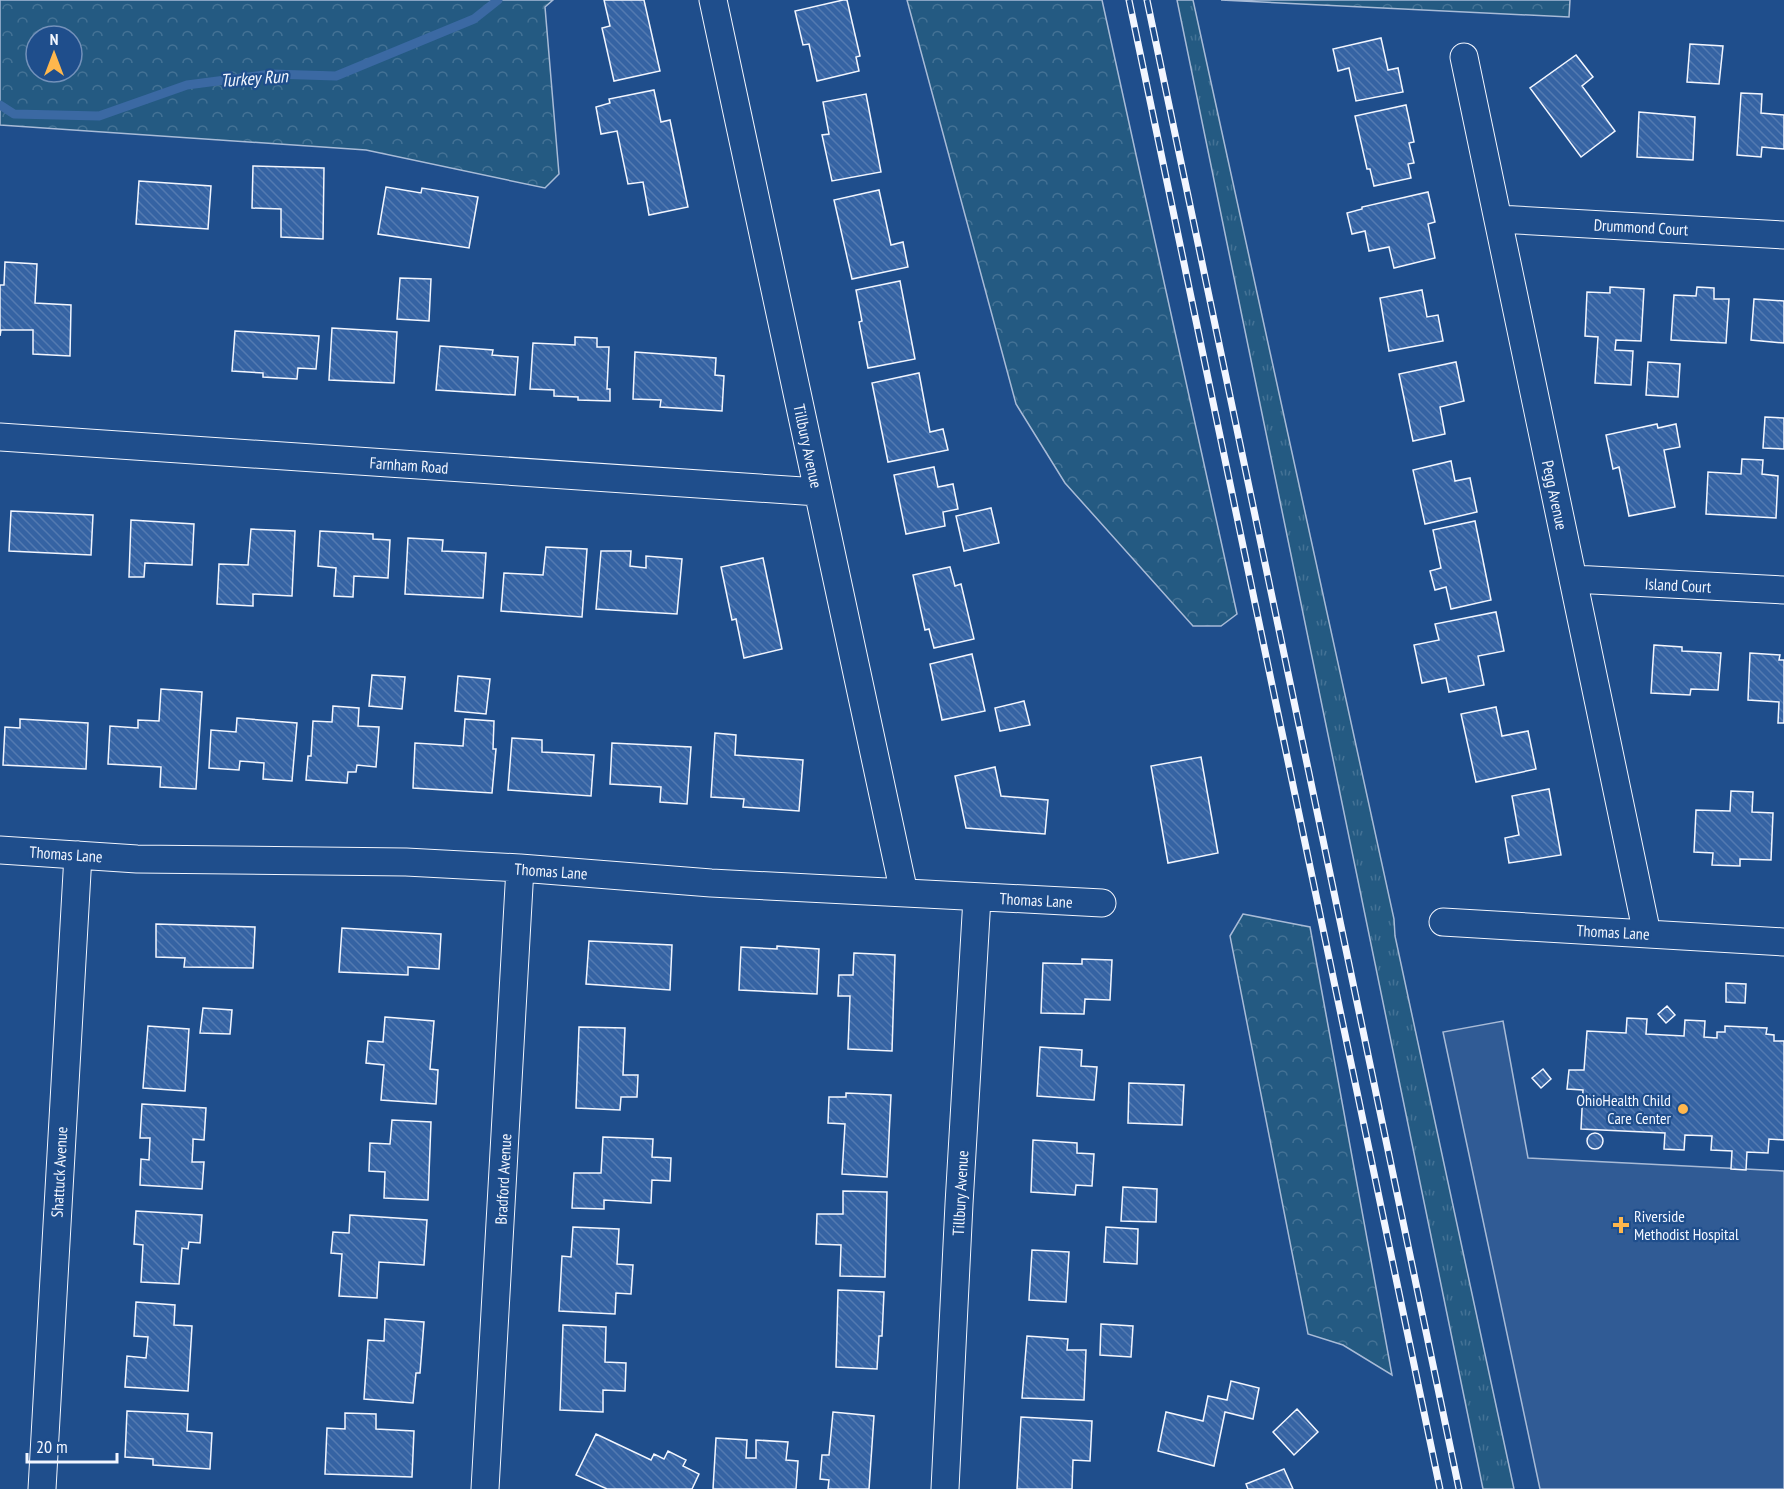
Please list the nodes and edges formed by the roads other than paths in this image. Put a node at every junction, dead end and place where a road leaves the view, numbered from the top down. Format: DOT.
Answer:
graph roads {
  1 [pos="713,0"];
  2 [pos="1464,57"];
  3 [pos="1498,219"];
  4 [pos="1784,234"];
  5 [pos="0,437"];
  6 [pos="818,492"];
  7 [pos="1573,579"];
  8 [pos="1784,590"];
  9 [pos="0,849"];
  10 [pos="78,855"];
  11 [pos="520,868"];
  12 [pos="904,893"];
  13 [pos="977,898"];
  14 [pos="1102,903"];
  15 [pos="1443,922"];
  16 [pos="1647,934"];
  17 [pos="1784,942"];
  18 [pos="42,1489"];
  19 [pos="485,1489"];
  20 [pos="945,1489"];
  1 -- 6 [label="street, Tillbury Avenue"];
  2 -- 3 [label="street, Pegg Avenue"];
  3 -- 4 [label="street, Drummond Court"];
  3 -- 7 [label="street, Pegg Avenue"];
  5 -- 6 [label="street, Farnham Road"];
  6 -- 12 [label="street, Tillbury Avenue"];
  7 -- 8 [label="street, Island Court"];
  7 -- 16 [label="street, Pegg Avenue"];
  9 -- 10 [label="street, Thomas Lane"];
  10 -- 11 [label="street, Thomas Lane"];
  10 -- 18 [label="street, Shattuck Avenue"];
  11 -- 12 [label="street, Thomas Lane"];
  11 -- 19 [label="street, Bradford Avenue"];
  12 -- 13 [label="street, Thomas Lane"];
  13 -- 14 [label="street, Thomas Lane"];
  13 -- 20 [label="street, Tillbury Avenue"];
  15 -- 16 [label="street, Thomas Lane"];
  16 -- 17 [label="street, Thomas Lane"];
}
